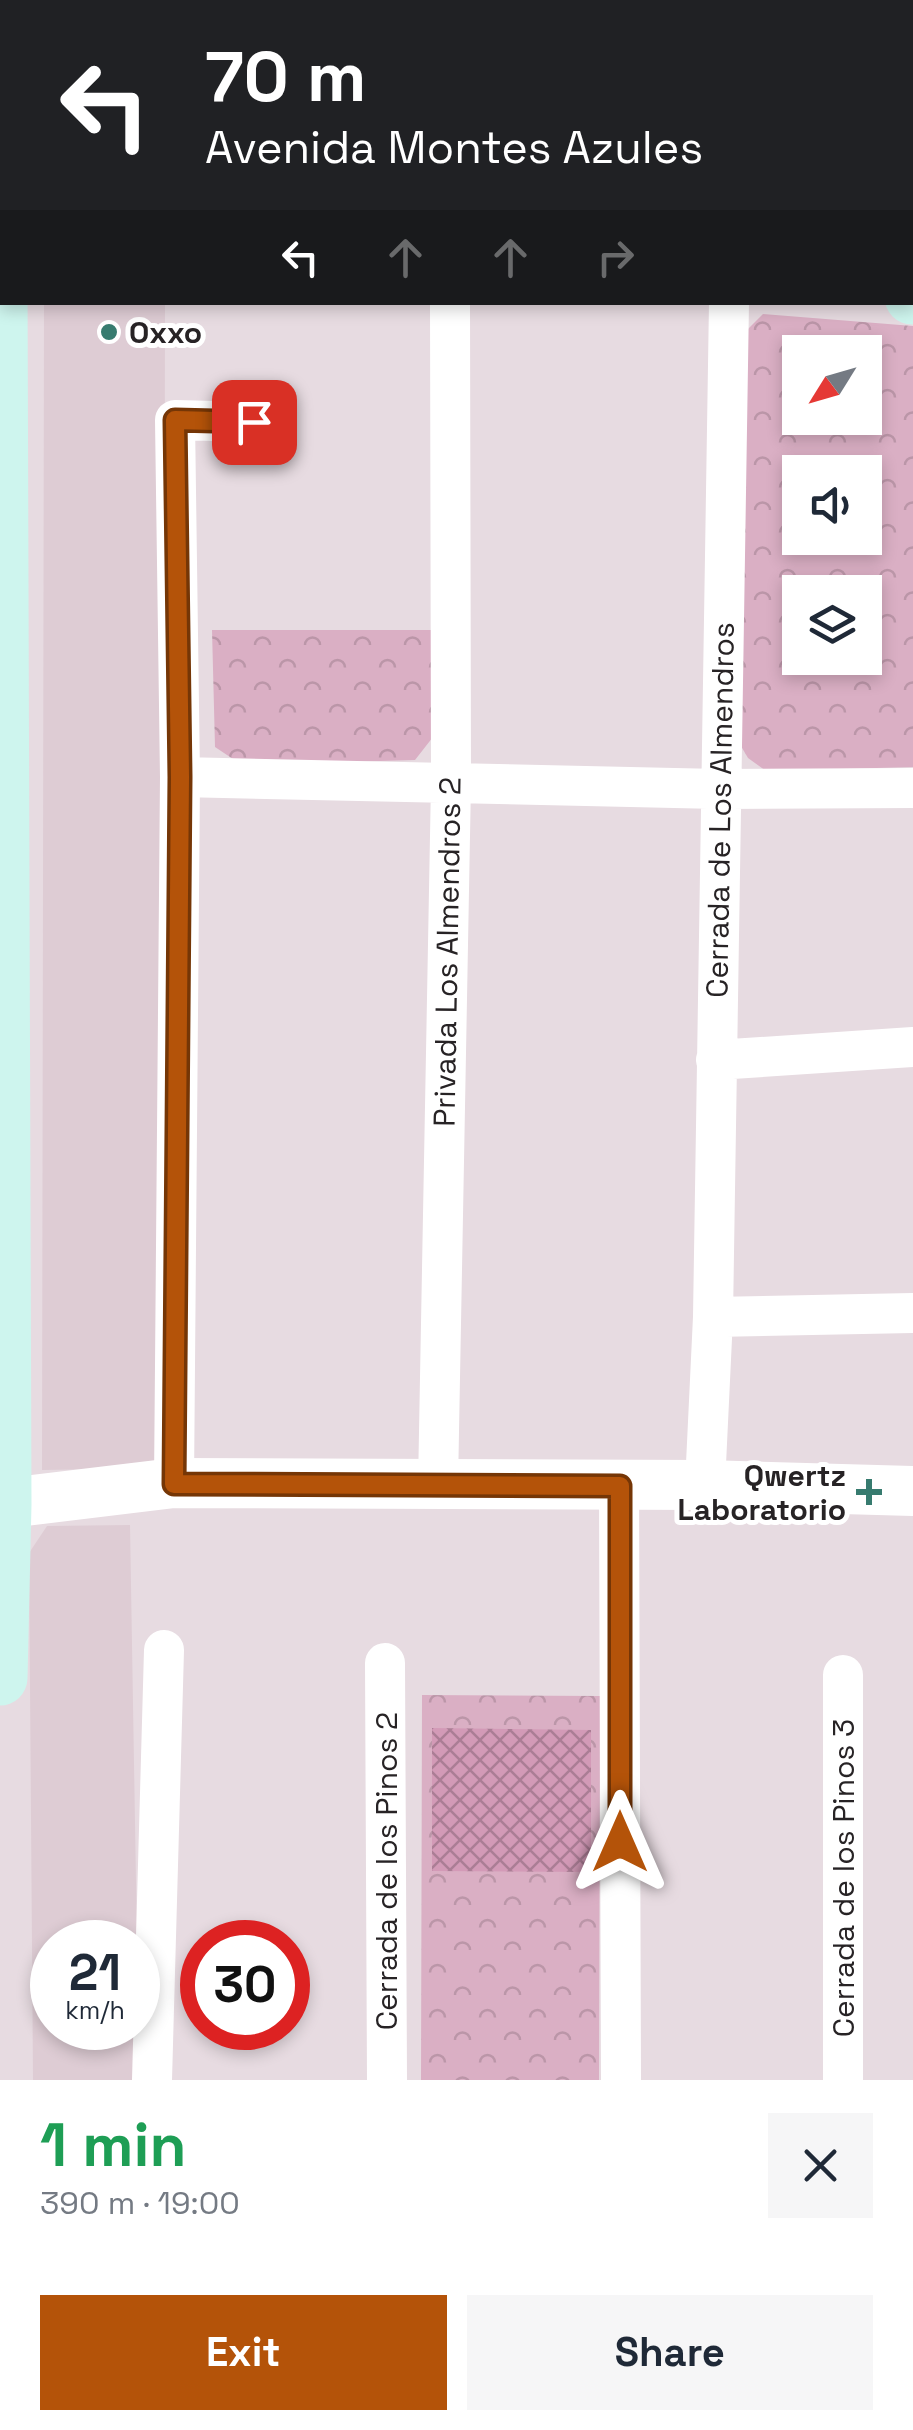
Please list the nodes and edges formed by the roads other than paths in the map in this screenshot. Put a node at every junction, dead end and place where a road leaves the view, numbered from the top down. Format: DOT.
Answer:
graph roads {
  1 [pos="0,305"];
  2 [pos="450,305"];
  3 [pos="729,305"];
  4 [pos="254,422"];
  5 [pos="180,777"];
  6 [pos="451,782"];
  7 [pos="913,788"];
  8 [pos="719,789"];
  9 [pos="913,1046"];
  10 [pos="716,1060"];
  11 [pos="913,1313"];
  12 [pos="714,1317"];
  13 [pos="174,1484"];
  14 [pos="705,1485"];
  15 [pos="438,1486"];
  16 [pos="620,1486"];
  17 [pos="913,1491"];
  18 [pos="2,1504"];
  19 [pos="164,1650"];
  20 [pos="386,1663"];
  21 [pos="843,1675"];
  22 [pos="0,1678"];
  23 [pos="152,2080"];
  24 [pos="387,2080"];
  25 [pos="620,2080"];
  26 [pos="843,2080"];
  1 -- 18 [label="main road"];
  2 -- 6 [label="street, Privada Los Almendros 2"];
  3 -- 8 [label="street, Cerrada de Los Almendros"];
  4 -- 5 [label="street"];
  5 -- 6 [label="street"];
  5 -- 13 [label="street"];
  6 -- 8 [label="street"];
  6 -- 15 [label="street, Privada Los Almendros 2"];
  7 -- 8 [label="street"];
  8 -- 10 [label="street, Cerrada de Los Almendros"];
  9 -- 10 [label="street"];
  10 -- 12 [label="street, Cerrada de Los Almendros"];
  11 -- 12 [label="street"];
  12 -- 14 [label="street, Cerrada de Los Almendros"];
  13 -- 15 [label="street"];
  13 -- 18 [label="street"];
  14 -- 16 [label="street"];
  14 -- 17 [label="street"];
  15 -- 16 [label="street"];
  16 -- 25 [label="street"];
  18 -- 22 [label="main road"];
  19 -- 23 [label="street"];
  20 -- 24 [label="street, Cerrada de los Pinos 2"];
  21 -- 26 [label="street, Cerrada de los Pinos 3"];
}
